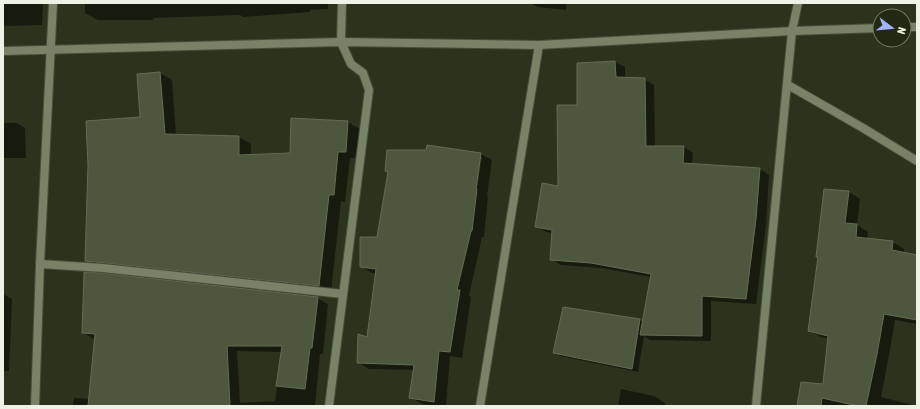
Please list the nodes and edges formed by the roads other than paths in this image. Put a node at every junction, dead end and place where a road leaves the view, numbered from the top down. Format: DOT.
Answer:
graph roads {
  1 [pos="53,3"];
  2 [pos="342,3"];
  3 [pos="798,3"];
  4 [pos="872,28"];
  5 [pos="792,31"];
  6 [pos="341,42"];
  7 [pos="539,45"];
  8 [pos="51,49"];
  9 [pos="3,51"];
  10 [pos="788,85"];
  11 [pos="917,161"];
  12 [pos="40,264"];
  13 [pos="343,294"];
  14 [pos="35,406"];
  15 [pos="329,406"];
  16 [pos="480,406"];
  17 [pos="756,406"];
  1 -- 8 [label="street"];
  2 -- 6 [label="street"];
  3 -- 5 [label="street"];
  4 -- 5 [label="street"];
  5 -- 7 [label="street"];
  5 -- 10 [label="street"];
  6 -- 7 [label="street"];
  6 -- 8 [label="street"];
  6 -- 13 [label="street"];
  7 -- 16 [label="street"];
  8 -- 9 [label="street"];
  8 -- 12 [label="street"];
  10 -- 11 [label="street"];
  10 -- 17 [label="street"];
  12 -- 13 [label="street"];
  12 -- 14 [label="street"];
  13 -- 15 [label="street"];
}
